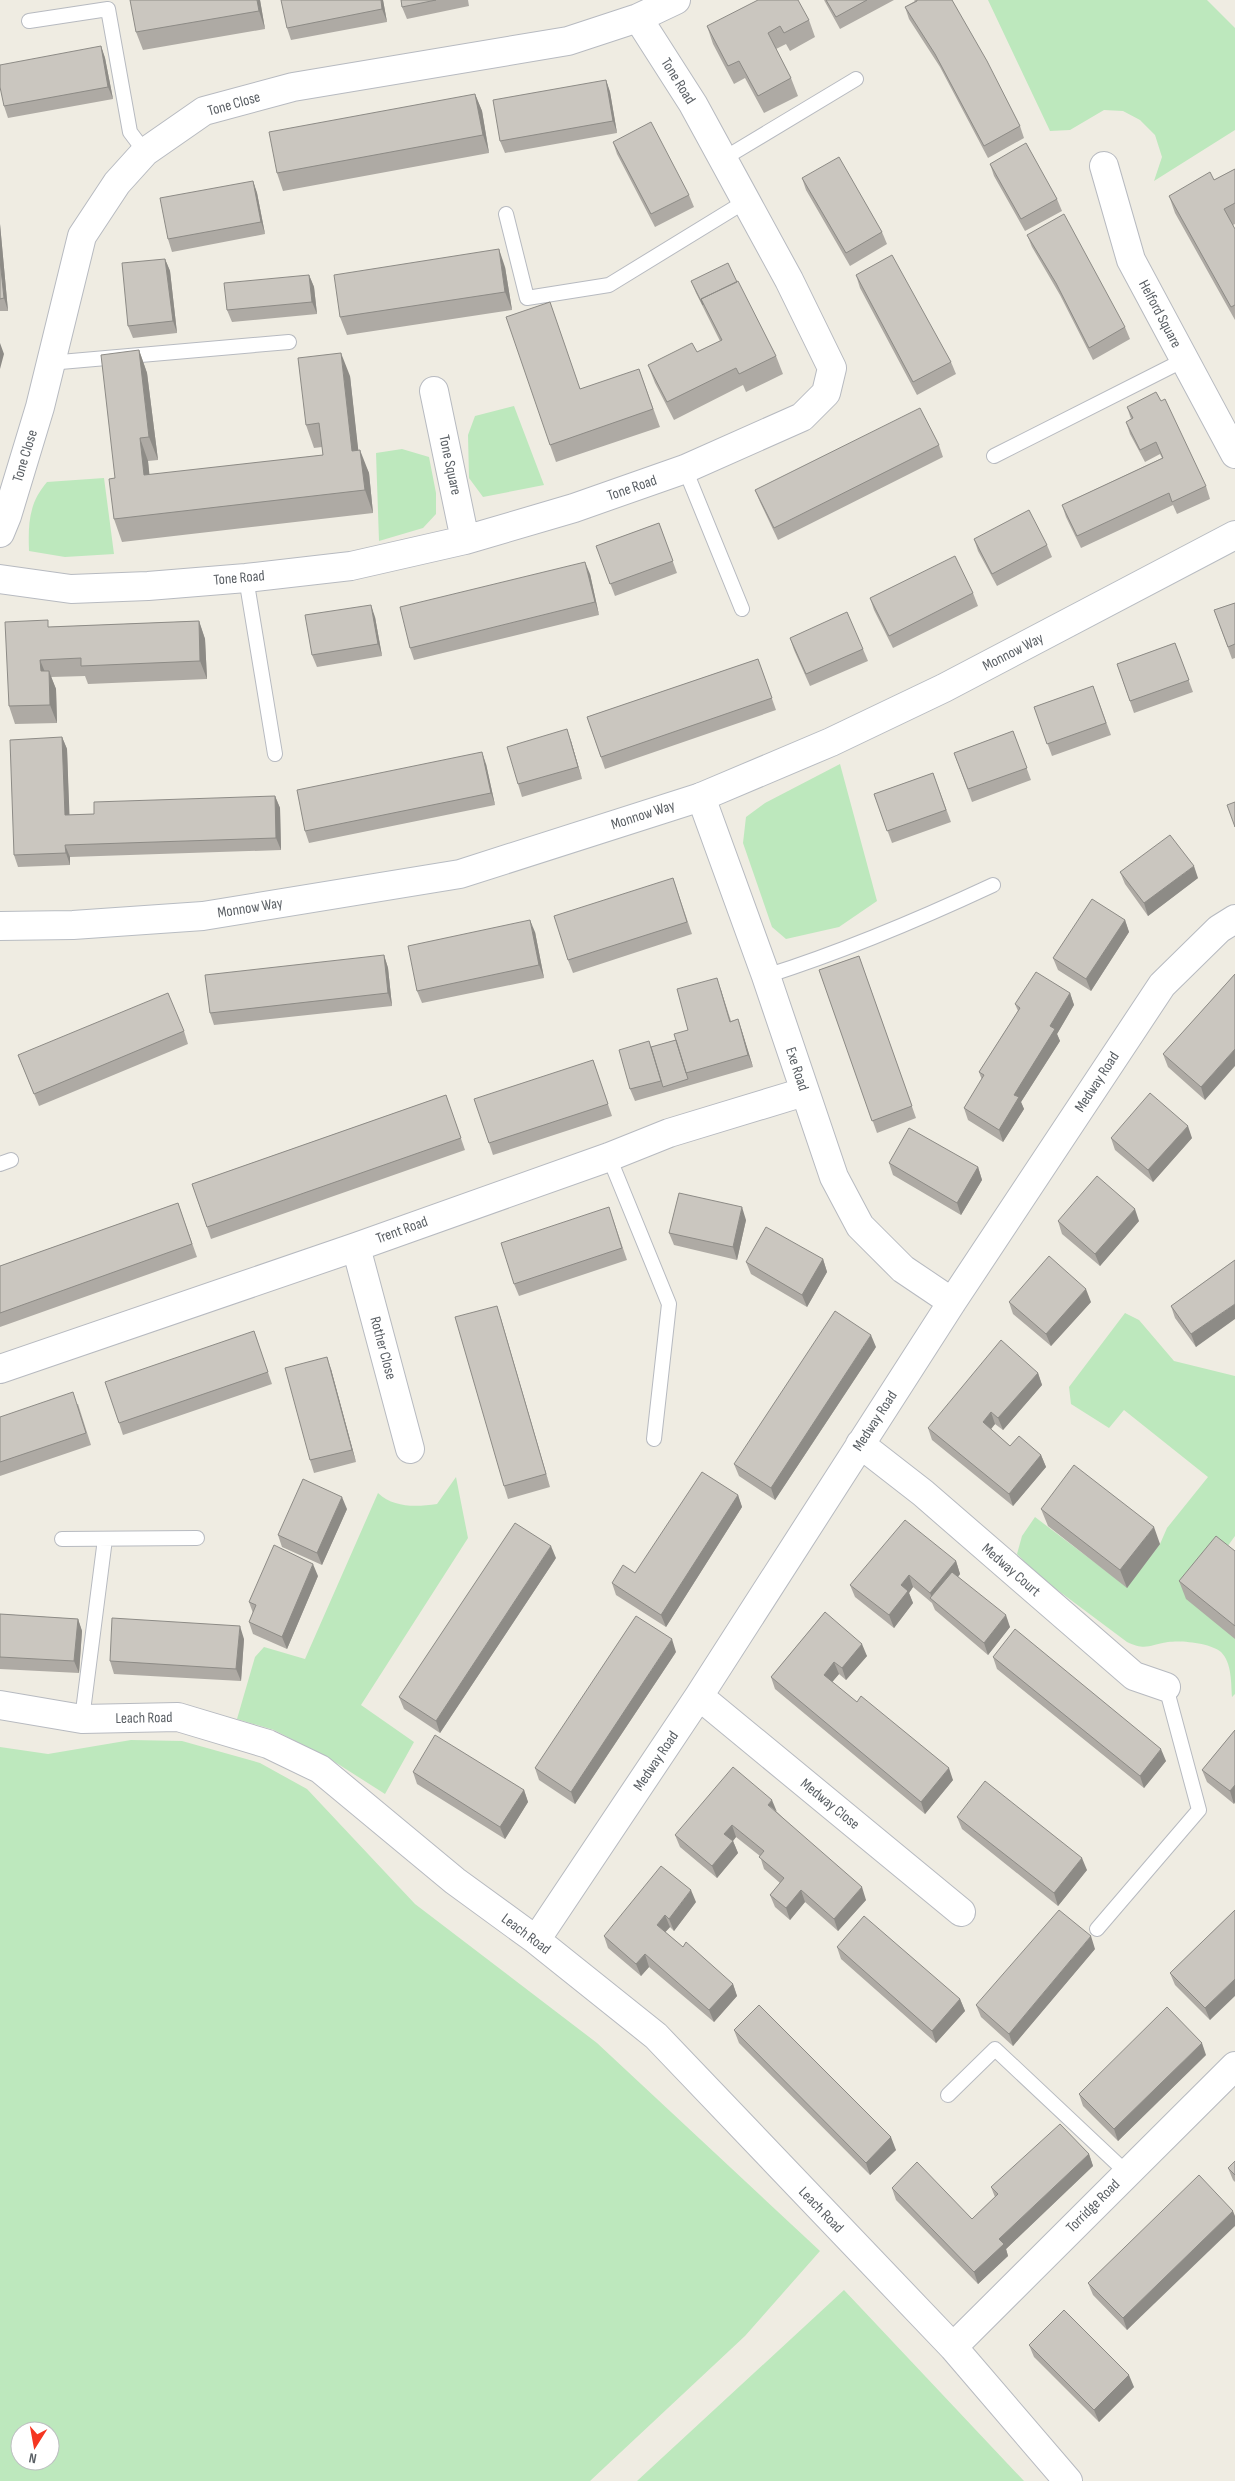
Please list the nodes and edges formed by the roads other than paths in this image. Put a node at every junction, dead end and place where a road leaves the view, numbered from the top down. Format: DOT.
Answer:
graph roads {
  1 [pos="676,0"];
  2 [pos="638,18"];
  3 [pos="29,21"];
  4 [pos="856,79"];
  5 [pos="145,152"];
  6 [pos="723,159"];
  7 [pos="1104,166"];
  8 [pos="746,201"];
  9 [pos="506,214"];
  10 [pos="289,342"];
  11 [pos="1184,360"];
  12 [pos="49,363"];
  13 [pos="434,391"];
  14 [pos="1235,454"];
  15 [pos="994,456"];
  16 [pos="686,469"];
  17 [pos="0,534"];
  18 [pos="1235,535"];
  19 [pos="465,540"];
  20 [pos="246,578"];
  21 [pos="0,579"];
  22 [pos="742,610"];
  23 [pos="275,754"];
  24 [pos="701,797"];
  25 [pos="993,885"];
  26 [pos="1235,919"];
  27 [pos="0,926"];
  28 [pos="766,976"];
  29 [pos="804,1092"];
  30 [pos="609,1157"];
  31 [pos="356,1247"];
  32 [pos="952,1302"];
  33 [pos="0,1369"];
  34 [pos="654,1439"];
  35 [pos="860,1444"];
  36 [pos="410,1449"];
  37 [pos="197,1538"];
  38 [pos="62,1539"];
  39 [pos="105,1539"];
  40 [pos="1166,1687"];
  41 [pos="699,1696"];
  42 [pos="0,1705"];
  43 [pos="82,1719"];
  44 [pos="961,1912"];
  45 [pos="1097,1929"];
  46 [pos="536,1940"];
  47 [pos="1235,2066"];
  48 [pos="948,2095"];
  49 [pos="1127,2173"];
  50 [pos="953,2347"];
  51 [pos="1068,2481"];
  1 -- 2 [label="street, Tone Close"];
  2 -- 5 [label="street, Tone Close"];
  2 -- 6 [label="street, Tone Road"];
  3 -- 5 [label="lane"];
  4 -- 6 [label="lane"];
  5 -- 12 [label="street, Tone Close"];
  6 -- 8 [label="street, Tone Road"];
  7 -- 11 [label="street, Helford Square"];
  8 -- 9 [label="lane"];
  8 -- 16 [label="street, Tone Road"];
  10 -- 12 [label="lane"];
  11 -- 14 [label="street, Helford Square"];
  11 -- 15 [label="lane"];
  12 -- 17 [label="street, Tone Close"];
  13 -- 19 [label="street, Tone Square"];
  16 -- 19 [label="street, Tone Road"];
  16 -- 22 [label="lane"];
  18 -- 24 [label="street, Monnow Way"];
  19 -- 20 [label="street, Tone Road"];
  20 -- 21 [label="street, Tone Road"];
  20 -- 23 [label="lane"];
  24 -- 27 [label="street, Monnow Way"];
  24 -- 28 [label="street, Exe Road"];
  25 -- 28 [label="lane"];
  26 -- 32 [label="street, Medway Road"];
  28 -- 29 [label="street, Exe Road"];
  29 -- 30 [label="street, Trent Road"];
  29 -- 32 [label="street, Exe Road"];
  30 -- 31 [label="street, Trent Road"];
  30 -- 34 [label="lane"];
  31 -- 33 [label="street, Trent Road"];
  31 -- 36 [label="street, Rother Close"];
  32 -- 35 [label="street, Medway Road"];
  35 -- 40 [label="street, Medway Court"];
  35 -- 41 [label="street, Medway Road"];
  37 -- 39 [label="lane"];
  38 -- 39 [label="lane"];
  39 -- 43 [label="lane"];
  40 -- 45 [label="lane"];
  41 -- 44 [label="street, Medway Close"];
  41 -- 46 [label="street, Medway Road"];
  42 -- 43 [label="street, Leach Road"];
  43 -- 46 [label="street, Leach Road"];
  46 -- 50 [label="street, Leach Road"];
  47 -- 49 [label="street, Torridge Road"];
  48 -- 49 [label="lane"];
  49 -- 50 [label="street, Torridge Road"];
  50 -- 51 [label="street, Leach Road"];
}
